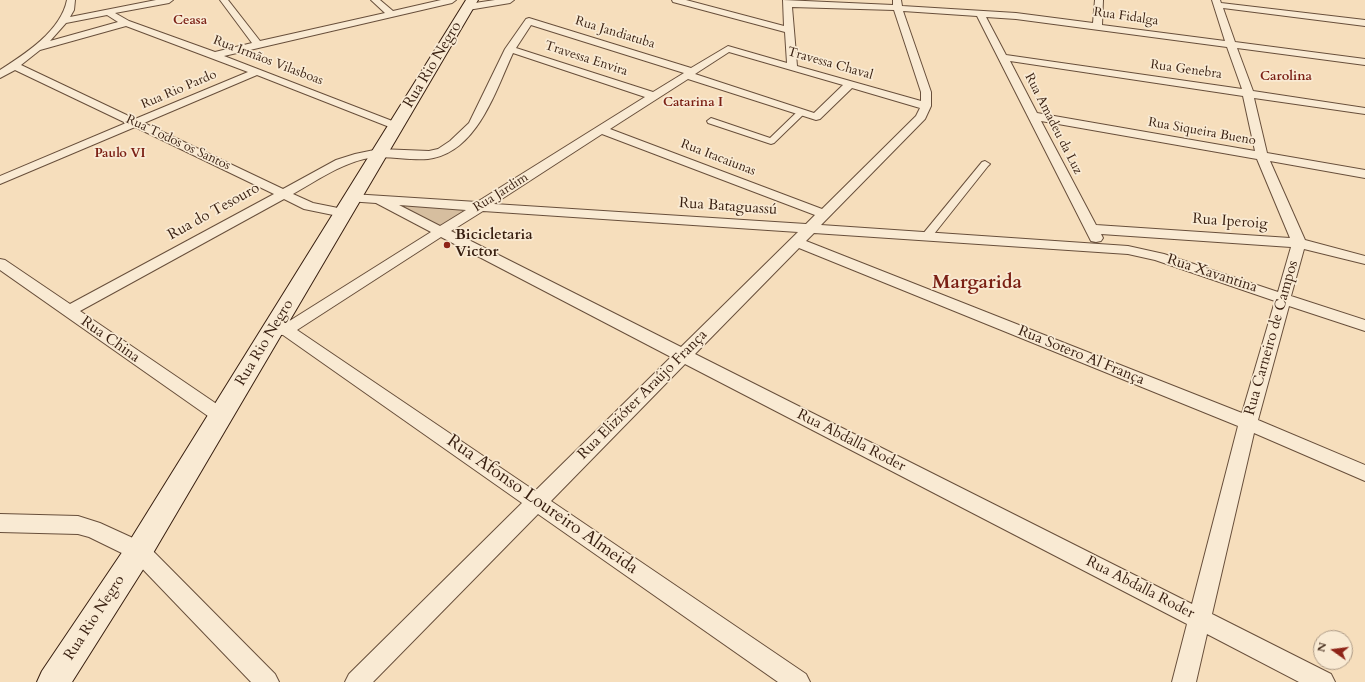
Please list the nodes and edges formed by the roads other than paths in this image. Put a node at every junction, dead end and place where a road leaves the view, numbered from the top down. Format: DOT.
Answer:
graph roads {
  1 [pos="71,0"];
  2 [pos="168,0"];
  3 [pos="224,0"];
  4 [pos="375,0"];
  5 [pos="452,0"];
  6 [pos="510,0"];
  7 [pos="676,0"];
  8 [pos="1099,0"];
  9 [pos="787,2"];
  10 [pos="1217,2"];
  11 [pos="470,3"];
  12 [pos="898,4"];
  13 [pos="109,12"];
  14 [pos="980,13"];
  15 [pos="391,14"];
  16 [pos="63,21"];
  17 [pos="126,23"];
  18 [pos="1365,23"];
  19 [pos="1097,26"];
  20 [pos="790,30"];
  21 [pos="1231,44"];
  22 [pos="258,45"];
  23 [pos="39,47"];
  24 [pos="510,49"];
  25 [pos="728,49"];
  26 [pos="214,55"];
  27 [pos="527,55"];
  28 [pos="1003,57"];
  29 [pos="1365,62"];
  30 [pos="15,66"];
  31 [pos="792,68"];
  32 [pos="499,70"];
  33 [pos="258,72"];
  34 [pos="689,74"];
  35 [pos="0,75"];
  36 [pos="849,85"];
  37 [pos="1248,93"];
  38 [pos="654,96"];
  39 [pos="926,106"];
  40 [pos="1365,111"];
  41 [pos="802,113"];
  42 [pos="1034,116"];
  43 [pos="711,121"];
  44 [pos="136,123"];
  45 [pos="396,126"];
  46 [pos="601,130"];
  47 [pos="380,153"];
  48 [pos="1262,157"];
  49 [pos="985,164"];
  50 [pos="1365,174"];
  51 [pos="0,180"];
  52 [pos="284,194"];
  53 [pos="379,200"];
  54 [pos="348,206"];
  55 [pos="480,207"];
  56 [pos="824,214"];
  57 [pos="809,229"];
  58 [pos="1092,229"];
  59 [pos="441,232"];
  60 [pos="926,237"];
  61 [pos="796,242"];
  62 [pos="1299,243"];
  63 [pos="1102,248"];
  64 [pos="1365,260"];
  65 [pos="0,263"];
  66 [pos="1283,298"];
  67 [pos="69,311"];
  68 [pos="1365,326"];
  69 [pos="280,330"];
  70 [pos="683,355"];
  71 [pos="221,416"];
  72 [pos="1248,423"];
  73 [pos="1365,473"];
  74 [pos="537,501"];
  75 [pos="0,523"];
  76 [pos="139,551"];
  77 [pos="1199,619"];
  78 [pos="53,682"];
  79 [pos="267,682"];
  80 [pos="357,682"];
  81 [pos="798,682"];
  82 [pos="1184,682"];
  83 [pos="1323,682"];
  1 -- 16 [label="street"];
  2 -- 13 [label="street"];
  3 -- 22 [label="street"];
  4 -- 15 [label="street"];
  5 -- 15 [label="street"];
  6 -- 11 [label="street"];
  7 -- 20 [label="street"];
  8 -- 19 [label="street"];
  9 -- 12 [label="street, Rua Fidalga"];
  9 -- 20 [label="street"];
  10 -- 18 [label="street"];
  10 -- 21 [label="street, Rua Carneiro de Campos"];
  11 -- 45 [label="main road, Rua Rio Negro"];
  12 -- 14 [label="street, Rua Fidalga"];
  12 -- 39 [label="street"];
  13 -- 16 [label="street"];
  13 -- 17 [label="street, Rua Irmãos Vilasboas"];
  14 -- 19 [label="street, Rua Fidalga"];
  14 -- 28 [label="street, Rua Amadeu da Luz"];
  15 -- 22 [label="street"];
  16 -- 23 [label="street"];
  17 -- 23 [label="street"];
  17 -- 26 [label="street, Rua Irmãos Vilasboas"];
  19 -- 21 [label="street, Rua Fidalga"];
  20 -- 31 [label="street"];
  21 -- 29 [label="street, Rua Fidalga"];
  21 -- 37 [label="street, Rua Carneiro de Campos"];
  22 -- 26 [label="street"];
  23 -- 30 [label="street"];
  24 -- 27 [label="street, Travessa Envira"];
  24 -- 32 [label="street"];
  24 -- 34 [label="street, Rua Jandiatuba"];
  25 -- 31 [label="street, Travessa Chaval"];
  25 -- 34 [label="street, Rua Jardim"];
  26 -- 33 [label="street, Rua Irmãos Vilasboas"];
  27 -- 32 [label="street"];
  27 -- 38 [label="street, Travessa Envira"];
  28 -- 37 [label="street, Rua Genebra"];
  28 -- 42 [label="street, Rua Amadeu da Luz"];
  30 -- 35 [label="street"];
  30 -- 44 [label="street, Rua Todos os Santos"];
  31 -- 36 [label="street, Travessa Chaval"];
  32 -- 47 [label="street, Rua do Tesouro"];
  33 -- 44 [label="street, Rua Rio Pardo"];
  33 -- 45 [label="street, Rua Irmãos Vilasboas"];
  34 -- 38 [label="street, Rua Jardim"];
  34 -- 41 [label="street, Rua Jandiatuba"];
  36 -- 39 [label="street, Travessa Chaval"];
  36 -- 41 [label="street, Rua Jandiatuba"];
  37 -- 40 [label="street, Rua Genebra"];
  37 -- 48 [label="street, Rua Carneiro de Campos"];
  38 -- 46 [label="street, Rua Jardim"];
  39 -- 56 [label="street, Rua Elizióter Araújo França"];
  41 -- 43 [label="street"];
  42 -- 48 [label="street, Rua Siqueira Bueno"];
  42 -- 58 [label="street, Rua Amadeu da Luz"];
  44 -- 51 [label="street, Rua Rio Pardo"];
  44 -- 52 [label="street, Rua Todos os Santos"];
  45 -- 47 [label="main road, Rua Rio Negro"];
  46 -- 55 [label="street, Rua Jardim"];
  46 -- 56 [label="street, Rua Itacaiunas"];
  47 -- 52 [label="street, Rua do Tesouro"];
  47 -- 54 [label="main road, Rua Rio Negro"];
  48 -- 50 [label="street, Rua Siqueira Bueno"];
  48 -- 62 [label="street, Rua Carneiro de Campos"];
  49 -- 60 [label="street"];
  52 -- 54 [label="street, Rua Todos os Santos"];
  52 -- 67 [label="street, Rua do Tesouro"];
  53 -- 54 [label="street, Rua Bataguassú"];
  53 -- 55 [label="street, Rua Bataguassú"];
  53 -- 59 [label="street, Rua Abdalla Roder"];
  54 -- 69 [label="main road, Rua Rio Negro"];
  55 -- 57 [label="street, Rua Bataguassú"];
  55 -- 59 [label="street, Rua Jardim"];
  56 -- 57 [label="street, Rua Elizióter Araújo França"];
  57 -- 60 [label="street, Rua Bataguassú"];
  57 -- 61 [label="street, Rua Elizióter Araújo França"];
  58 -- 62 [label="street, Rua Iperoig"];
  58 -- 63 [label="street, Rua Amadeu da Luz"];
  59 -- 69 [label="street, Rua Jardim"];
  59 -- 70 [label="street, Rua Abdalla Roder"];
  60 -- 63 [label="street, Rua Bataguassú"];
  61 -- 70 [label="street, Rua Elizióter Araújo França"];
  61 -- 72 [label="street, Rua Sotero Al França"];
  62 -- 64 [label="street, Rua Iperoig"];
  62 -- 66 [label="street, Rua Carneiro de Campos"];
  63 -- 66 [label="street, Rua Xavantina"];
  65 -- 67 [label="street, Rua China"];
  66 -- 68 [label="street, Rua Xavantina"];
  66 -- 72 [label="street, Rua Carneiro de Campos"];
  67 -- 71 [label="street, Rua China"];
  69 -- 71 [label="main road, Rua Rio Negro"];
  69 -- 74 [label="street, Rua Afonso Loureiro Almeida"];
  70 -- 74 [label="street, Rua Elizióter Araújo França"];
  70 -- 77 [label="street, Rua Abdalla Roder"];
  71 -- 76 [label="main road, Rua Rio Negro"];
  72 -- 73 [label="street, Rua Sotero Al França"];
  72 -- 77 [label="street, Rua Carneiro de Campos"];
  74 -- 80 [label="street, Rua Elizióter Araújo França"];
  74 -- 81 [label="street, Rua Afonso Loureiro Almeida"];
  75 -- 76 [label="street"];
  76 -- 78 [label="main road, Rua Rio Negro"];
  76 -- 79 [label="street"];
  77 -- 82 [label="street, Rua Carneiro de Campos"];
  77 -- 83 [label="street, Rua Abdalla Roder"];
}
